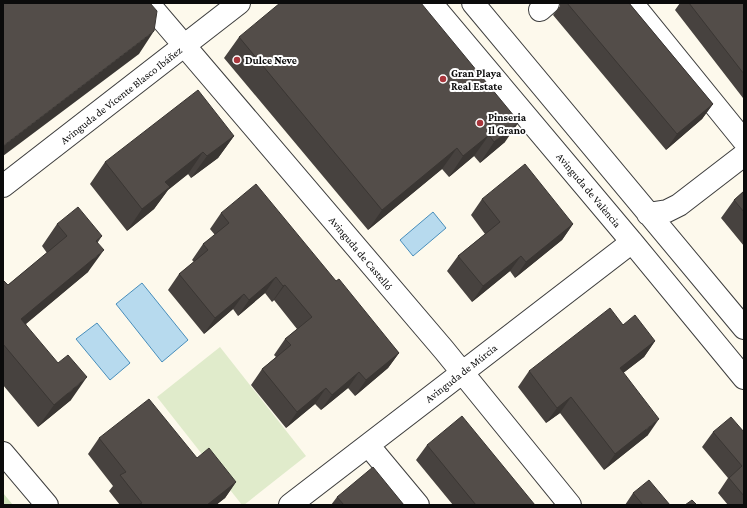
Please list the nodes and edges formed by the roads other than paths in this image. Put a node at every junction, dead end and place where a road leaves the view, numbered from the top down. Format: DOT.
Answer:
graph roads {
  1 [pos="148,3"];
  2 [pos="239,3"];
  3 [pos="431,3"];
  4 [pos="473,3"];
  5 [pos="632,3"];
  6 [pos="185,45"];
  7 [pos="744,141"];
  8 [pos="744,155"];
  9 [pos="3,186"];
  10 [pos="648,214"];
  11 [pos="632,242"];
  12 [pos="744,328"];
  13 [pos="462,372"];
  14 [pos="744,378"];
  15 [pos="368,445"];
  16 [pos="3,453"];
  17 [pos="47,505"];
  18 [pos="290,505"];
  19 [pos="418,505"];
  20 [pos="570,505"];
  1 -- 6 [label="street, Avinguda de Castelló"];
  2 -- 6 [label="street, Avinguda de Vicente Blasco Ibáñez"];
  3 -- 11 [label="street, Avinguda de València"];
  4 -- 10 [label="street"];
  5 -- 7 [label="street"];
  6 -- 9 [label="street, Avinguda de Vicente Blasco Ibáñez"];
  6 -- 13 [label="street, Avinguda de Castelló"];
  8 -- 10 [label="street"];
  10 -- 12 [label="street"];
  11 -- 13 [label="street, Avinguda de Múrcia"];
  11 -- 14 [label="street, Avinguda de València"];
  13 -- 15 [label="street, Avinguda de Múrcia"];
  13 -- 20 [label="street, Avinguda de Castelló"];
  15 -- 18 [label="street, Avinguda de Múrcia"];
  15 -- 19 [label="street"];
  16 -- 17 [label="street"];
}
